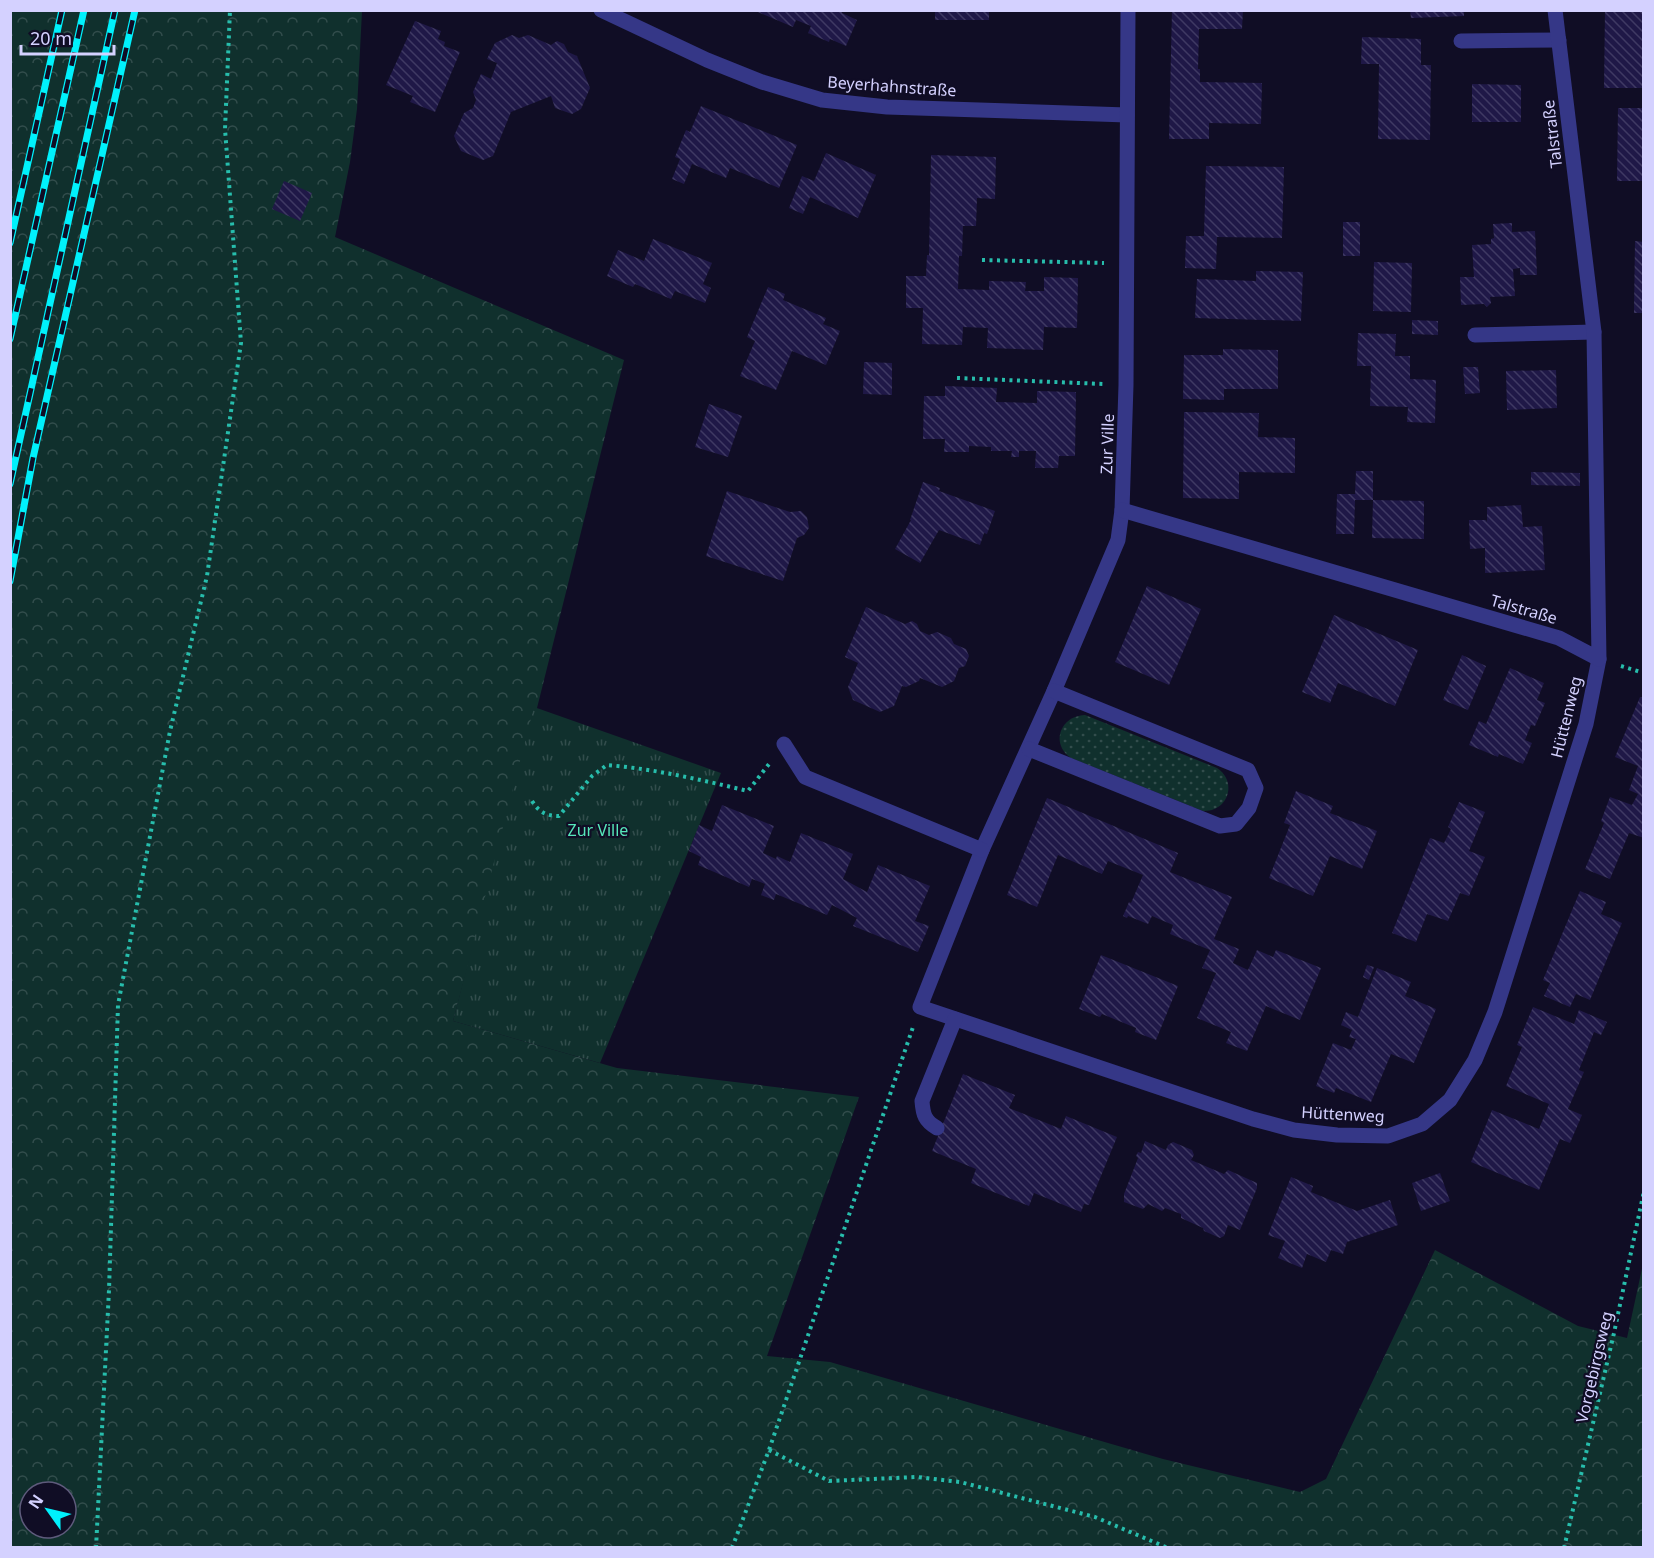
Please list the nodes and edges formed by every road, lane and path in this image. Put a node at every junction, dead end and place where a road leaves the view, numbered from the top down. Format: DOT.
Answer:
graph roads {
  1 [pos="230,10"];
  2 [pos="601,10"];
  3 [pos="1128,10"];
  4 [pos="1555,10"];
  5 [pos="1559,40"];
  6 [pos="1461,41"];
  7 [pos="1127,114"];
  8 [pos="982,260"];
  9 [pos="1128,263"];
  10 [pos="1594,332"];
  11 [pos="1475,335"];
  12 [pos="957,378"];
  13 [pos="1126,385"];
  14 [pos="1122,510"];
  15 [pos="1599,659"];
  16 [pos="1054,691"];
  17 [pos="784,744"];
  18 [pos="1029,749"];
  19 [pos="531,801"];
  20 [pos="982,850"];
  21 [pos="920,1007"];
  22 [pos="955,1019"];
  23 [pos="937,1128"];
  24 [pos="1644,1191"];
  25 [pos="769,1450"];
  26 [pos="96,1548"];
  27 [pos="732,1548"];
  28 [pos="1168,1548"];
  29 [pos="1564,1548"];
  1 -- 26 [label="path"];
  2 -- 7 [label="street, Beyerhahnstraße"];
  3 -- 7 [label="street, Zur Ville"];
  4 -- 5 [label="street, Talstraße"];
  5 -- 6 [label="street"];
  5 -- 10 [label="street, Talstraße"];
  7 -- 9 [label="street, Zur Ville"];
  8 -- 9 [label="path"];
  9 -- 13 [label="street, Zur Ville"];
  10 -- 11 [label="street"];
  10 -- 15 [label="street, Talstraße"];
  12 -- 13 [label="path"];
  13 -- 14 [label="street, Zur Ville"];
  14 -- 15 [label="street, Talstraße"];
  14 -- 16 [label="street, Zur Ville"];
  15 -- 22 [label="street, Hüttenweg"];
  16 -- 18 [label="street, Zur Ville"];
  16 -- 18 [label="street"];
  17 -- 19 [label="path"];
  17 -- 20 [label="street"];
  18 -- 20 [label="street, Zur Ville"];
  20 -- 21 [label="street, Zur Ville"];
  21 -- 22 [label="street, Hüttenweg"];
  21 -- 25 [label="path"];
  22 -- 23 [label="street"];
  24 -- 29 [label="path, Vorgebirgsweg"];
  25 -- 27 [label="path"];
  25 -- 28 [label="path"];
}
